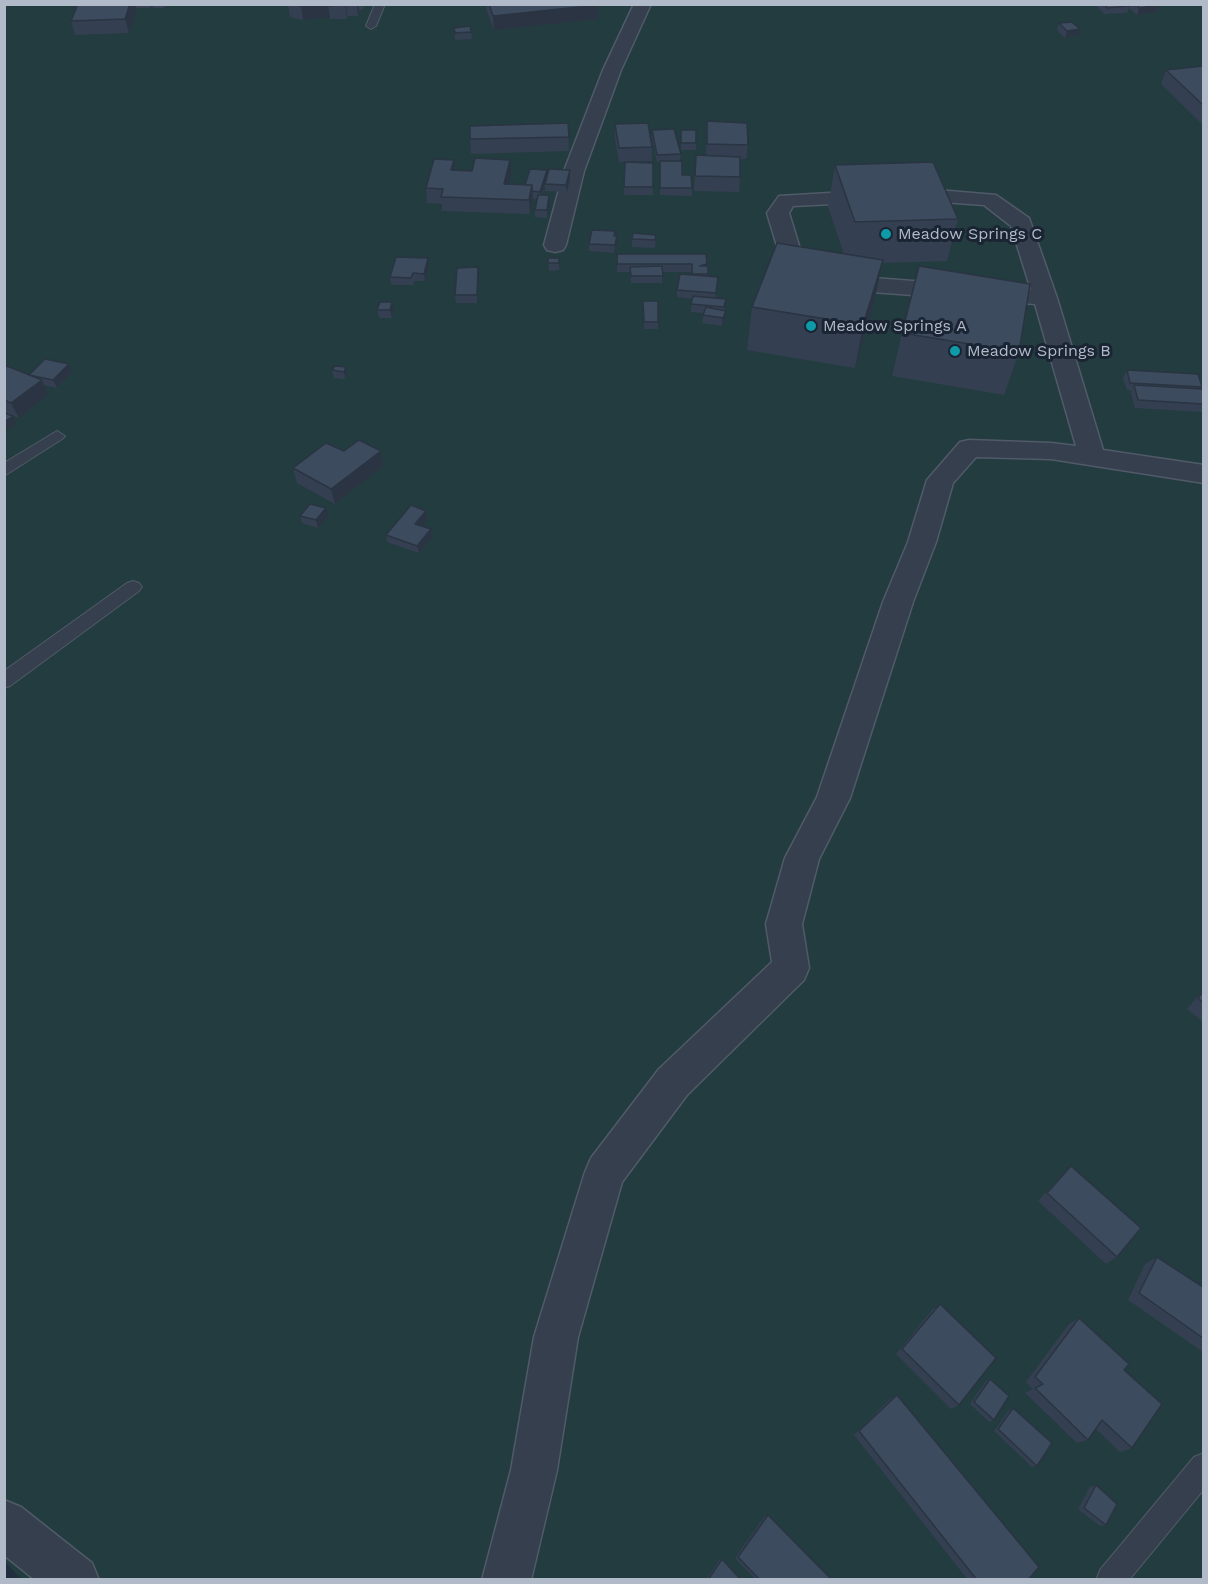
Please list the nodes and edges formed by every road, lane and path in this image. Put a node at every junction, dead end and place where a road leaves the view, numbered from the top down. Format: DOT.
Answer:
graph roads {
  1 [pos="380,4"];
  2 [pos="643,4"];
  3 [pos="371,26"];
  4 [pos="555,245"];
  5 [pos="1045,298"];
  6 [pos="57,436"];
  7 [pos="1092,457"];
  8 [pos="4,471"];
  9 [pos="1203,474"];
  10 [pos="133,587"];
  11 [pos="4,681"];
  12 [pos="1203,1467"];
  13 [pos="4,1524"];
  14 [pos="75,1580"];
  15 [pos="506,1580"];
  16 [pos="1110,1580"];
  1 -- 3 [label="lane"];
  2 -- 4 [label="street"];
  5 -- 5 [label="street"];
  5 -- 7 [label="street"];
  6 -- 8 [label="lane"];
  7 -- 9 [label="street"];
  7 -- 15 [label="street"];
  10 -- 11 [label="lane"];
  12 -- 16 [label="lane"];
  13 -- 14 [label="street"];
}
